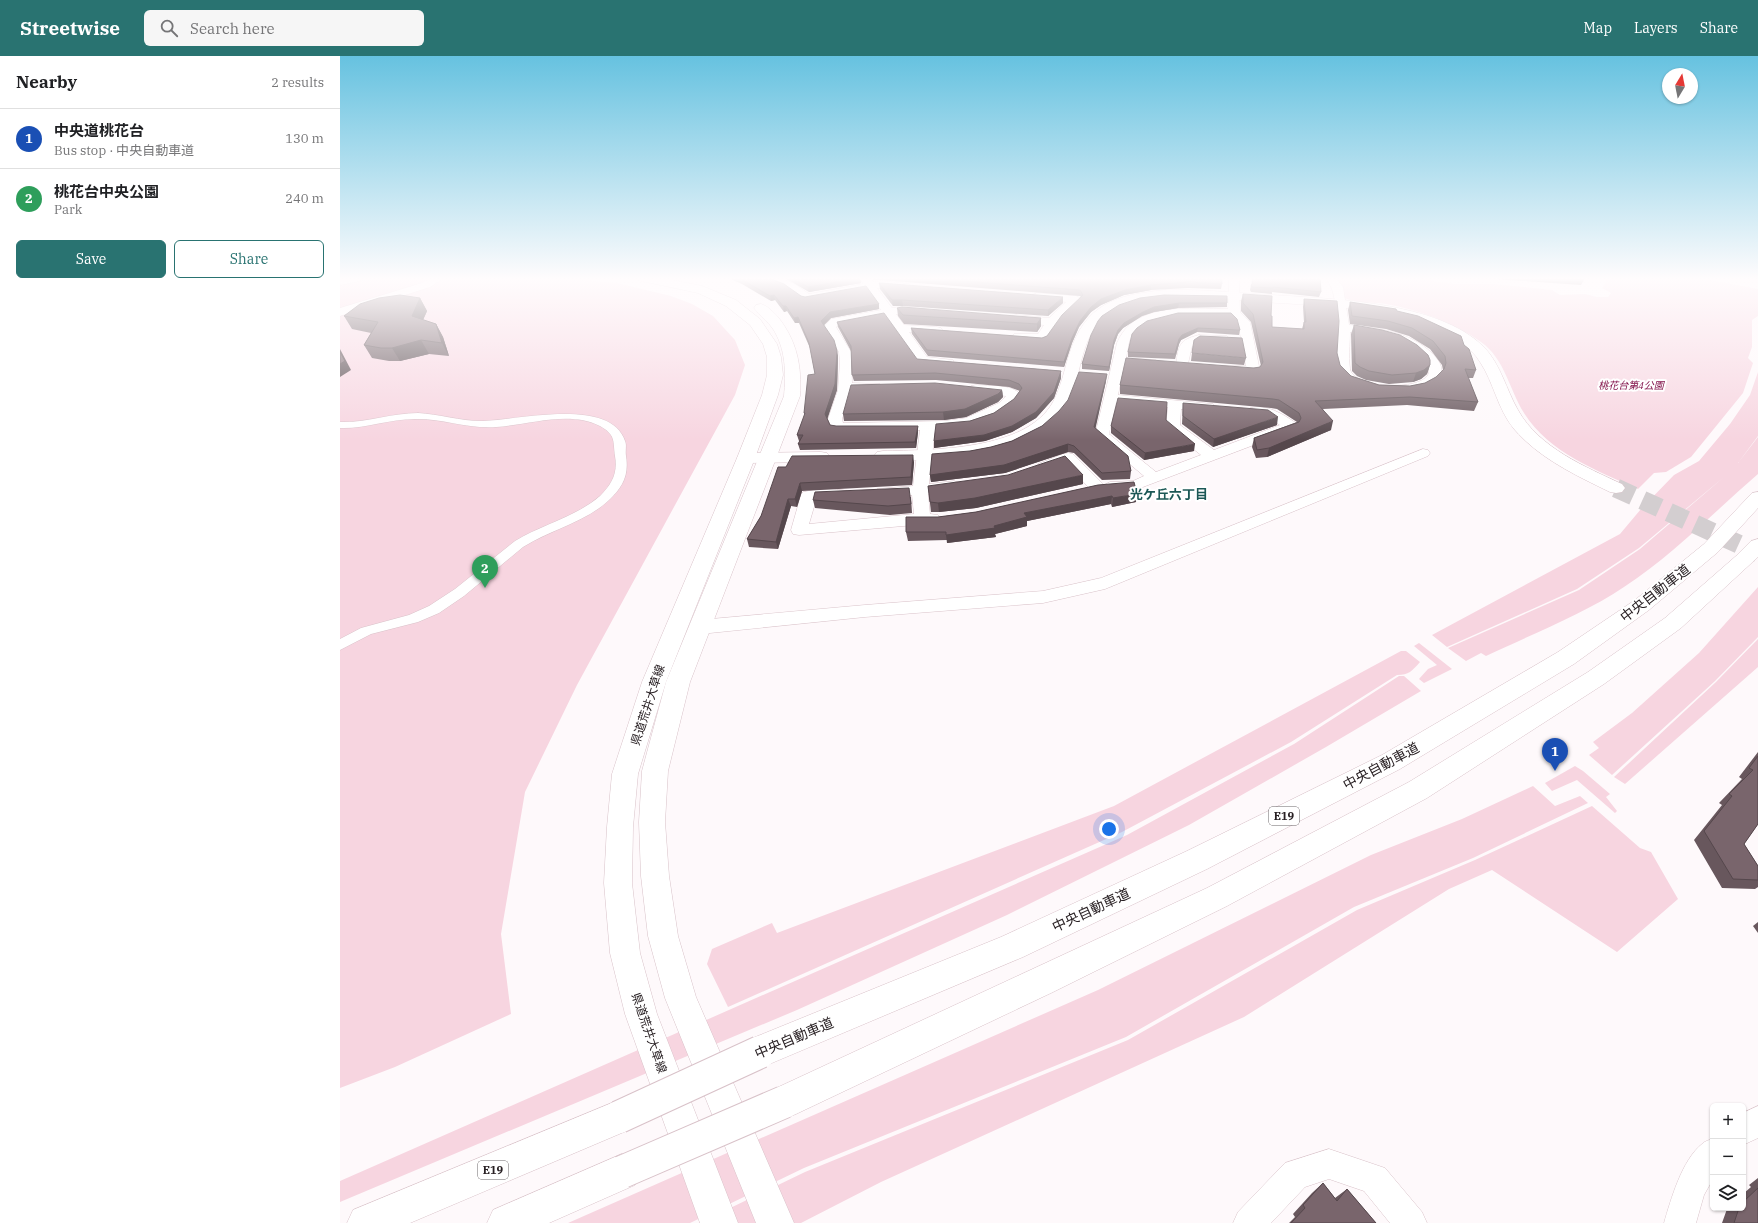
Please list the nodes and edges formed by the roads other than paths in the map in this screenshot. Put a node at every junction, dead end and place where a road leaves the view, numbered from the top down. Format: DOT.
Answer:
graph roads {
  1 [pos="761,331"];
  2 [pos="781,331"];
  3 [pos="833,331"];
  4 [pos="902,331"];
  5 [pos="1045,331"];
  6 [pos="1085,331"];
  7 [pos="1128,331"];
  8 [pos="1246,331"];
  9 [pos="1344,331"];
  10 [pos="1373,331"];
  11 [pos="1452,331"];
  12 [pos="1003,336"];
  13 [pos="1248,341"];
  14 [pos="1119,360"];
  15 [pos="961,364"];
  16 [pos="1182,365"];
  17 [pos="1198,366"];
  18 [pos="1214,368"];
  19 [pos="1100,376"];
  20 [pos="1114,377"];
  21 [pos="890,386"];
  22 [pos="845,387"];
  23 [pos="965,388"];
  24 [pos="1110,398"];
  25 [pos="1175,404"];
  26 [pos="1222,408"];
  27 [pos="1238,410"];
  28 [pos="340,425"];
  29 [pos="928,425"];
  30 [pos="1423,453"];
  31 [pos="924,455"];
  32 [pos="839,456"];
  33 [pos="870,456"];
  34 [pos="1212,456"];
  35 [pos="758,458"];
  36 [pos="1027,472"];
  37 [pos="1155,478"];
  38 [pos="972,483"];
  39 [pos="1097,487"];
  40 [pos="1616,488"];
  41 [pos="921,490"];
  42 [pos="1079,491"];
  43 [pos="1758,497"];
  44 [pos="922,518"];
  45 [pos="946,518"];
  46 [pos="1758,545"];
  47 [pos="700,627"];
  48 [pos="340,645"];
  49 [pos="1758,1121"];
  50 [pos="1746,1128"];
  51 [pos="1710,1157"];
  52 [pos="366,1223"];
  53 [pos="506,1223"];
  54 [pos="718,1223"];
  55 [pos="775,1223"];
  56 [pos="1249,1223"];
  57 [pos="1411,1223"];
  58 [pos="1680,1223"];
  1 -- 35 [label="main road, 県道荒井大草線"];
  2 -- 35 [label="main road, 県道荒井大草線"];
  3 -- 22 [label="street"];
  4 -- 15 [label="street"];
  5 -- 12 [label="street"];
  6 -- 31 [label="main road"];
  7 -- 14 [label="street"];
  8 -- 13 [label="street"];
  9 -- 10 [label="street"];
  11 -- 40 [label="main road"];
  13 -- 16 [label="street"];
  13 -- 18 [label="street"];
  14 -- 16 [label="street"];
  14 -- 20 [label="street"];
  16 -- 17 [label="street"];
  19 -- 20 [label="street"];
  20 -- 24 [label="street"];
  21 -- 22 [label="street"];
  22 -- 29 [label="street"];
  23 -- 29 [label="street"];
  24 -- 25 [label="street"];
  24 -- 37 [label="street"];
  25 -- 26 [label="street"];
  25 -- 34 [label="street"];
  27 -- 34 [label="street"];
  28 -- 48 [label="street"];
  29 -- 31 [label="street"];
  30 -- 47 [label="street"];
  31 -- 33 [label="main road"];
  31 -- 41 [label="street"];
  32 -- 35 [label="main road"];
  34 -- 37 [label="street"];
  35 -- 47 [label="main road, 県道荒井大草線"];
  35 -- 54 [label="main road, 県道荒井大草線"];
  36 -- 39 [label="street"];
  37 -- 39 [label="street"];
  38 -- 41 [label="street"];
  39 -- 42 [label="street"];
  41 -- 44 [label="street"];
  41 -- 44 [label="street"];
  43 -- 52 [label="main road, 中央自動車道 / E19, bridge"];
  44 -- 45 [label="street"];
  46 -- 53 [label="main road, bridge"];
  47 -- 55 [label="main road, 県道荒井大草線"];
  49 -- 50 [label="street"];
  51 -- 58 [label="street"];
  56 -- 57 [label="street"];
}
